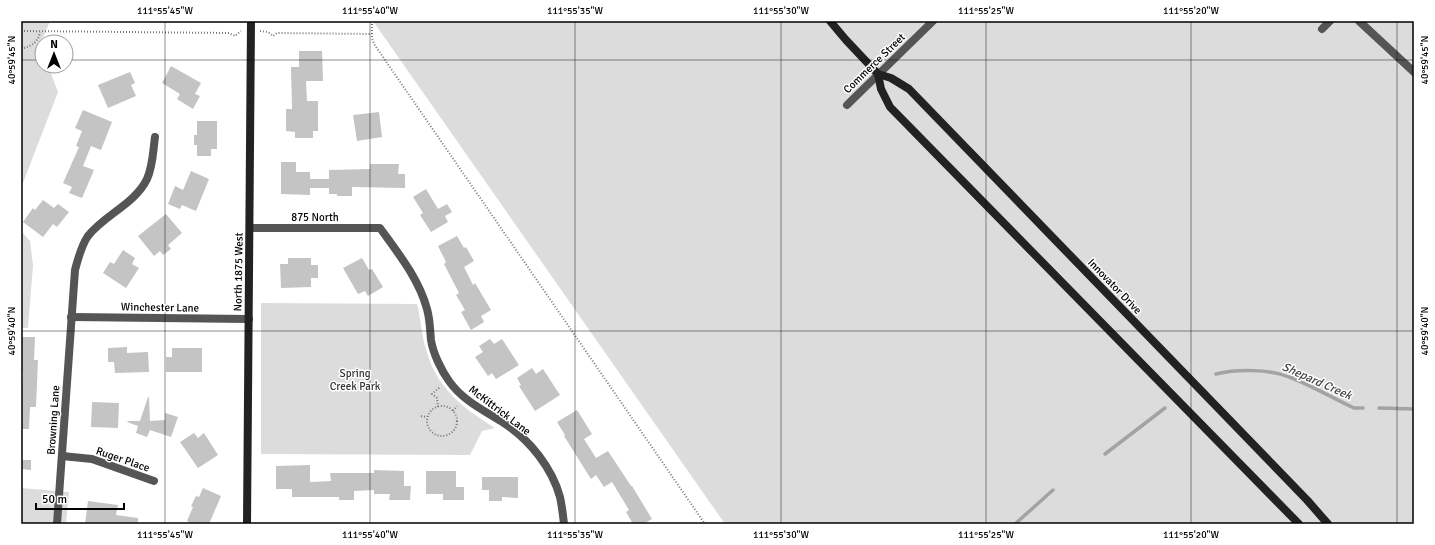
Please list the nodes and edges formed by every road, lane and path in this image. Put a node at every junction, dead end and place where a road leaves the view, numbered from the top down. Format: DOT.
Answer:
graph roads {
  1 [pos="252,21"];
  2 [pos="372,21"];
  3 [pos="830,21"];
  4 [pos="933,21"];
  5 [pos="1330,21"];
  6 [pos="1359,21"];
  7 [pos="1322,29"];
  8 [pos="21,31"];
  9 [pos="40,32"];
  10 [pos="372,34"];
  11 [pos="235,36"];
  12 [pos="273,36"];
  13 [pos="21,49"];
  14 [pos="1414,72"];
  15 [pos="878,74"];
  16 [pos="847,104"];
  17 [pos="155,137"];
  18 [pos="250,228"];
  19 [pos="380,228"];
  20 [pos="71,317"];
  21 [pos="249,319"];
  22 [pos="440,387"];
  23 [pos="457,406"];
  24 [pos="438,407"];
  25 [pos="453,411"];
  26 [pos="421,416"];
  27 [pos="427,417"];
  28 [pos="62,456"];
  29 [pos="154,482"];
  30 [pos="58,524"];
  31 [pos="247,524"];
  32 [pos="564,524"];
  33 [pos="705,524"];
  34 [pos="1298,524"];
  35 [pos="1328,524"];
  1 -- 18 [label="main road, North 1875 West"];
  2 -- 10 [label="path"];
  3 -- 15 [label="main road, Innovator Drive"];
  4 -- 15 [label="street, Commerce Street"];
  5 -- 7 [label="street"];
  6 -- 14 [label="street"];
  8 -- 9 [label="path"];
  9 -- 11 [label="path"];
  9 -- 13 [label="path"];
  10 -- 12 [label="path"];
  10 -- 33 [label="path"];
  15 -- 16 [label="street, Commerce Street"];
  15 -- 34 [label="main road, Innovator Drive"];
  15 -- 35 [label="main road, Innovator Drive"];
  17 -- 20 [label="street, Browning Lane"];
  18 -- 19 [label="street, 875 North"];
  18 -- 21 [label="main road, North 1875 West"];
  19 -- 32 [label="street, McKittrick Lane"];
  20 -- 21 [label="street, Winchester Lane"];
  20 -- 28 [label="street, Browning Lane"];
  21 -- 31 [label="main road, North 1875 West"];
  22 -- 24 [label="path"];
  23 -- 25 [label="path"];
  24 -- 25 [label="path"];
  24 -- 27 [label="path"];
  25 -- 27 [label="path"];
  26 -- 27 [label="path"];
  28 -- 29 [label="street, Ruger Place"];
  28 -- 30 [label="street, Browning Lane"];
}
